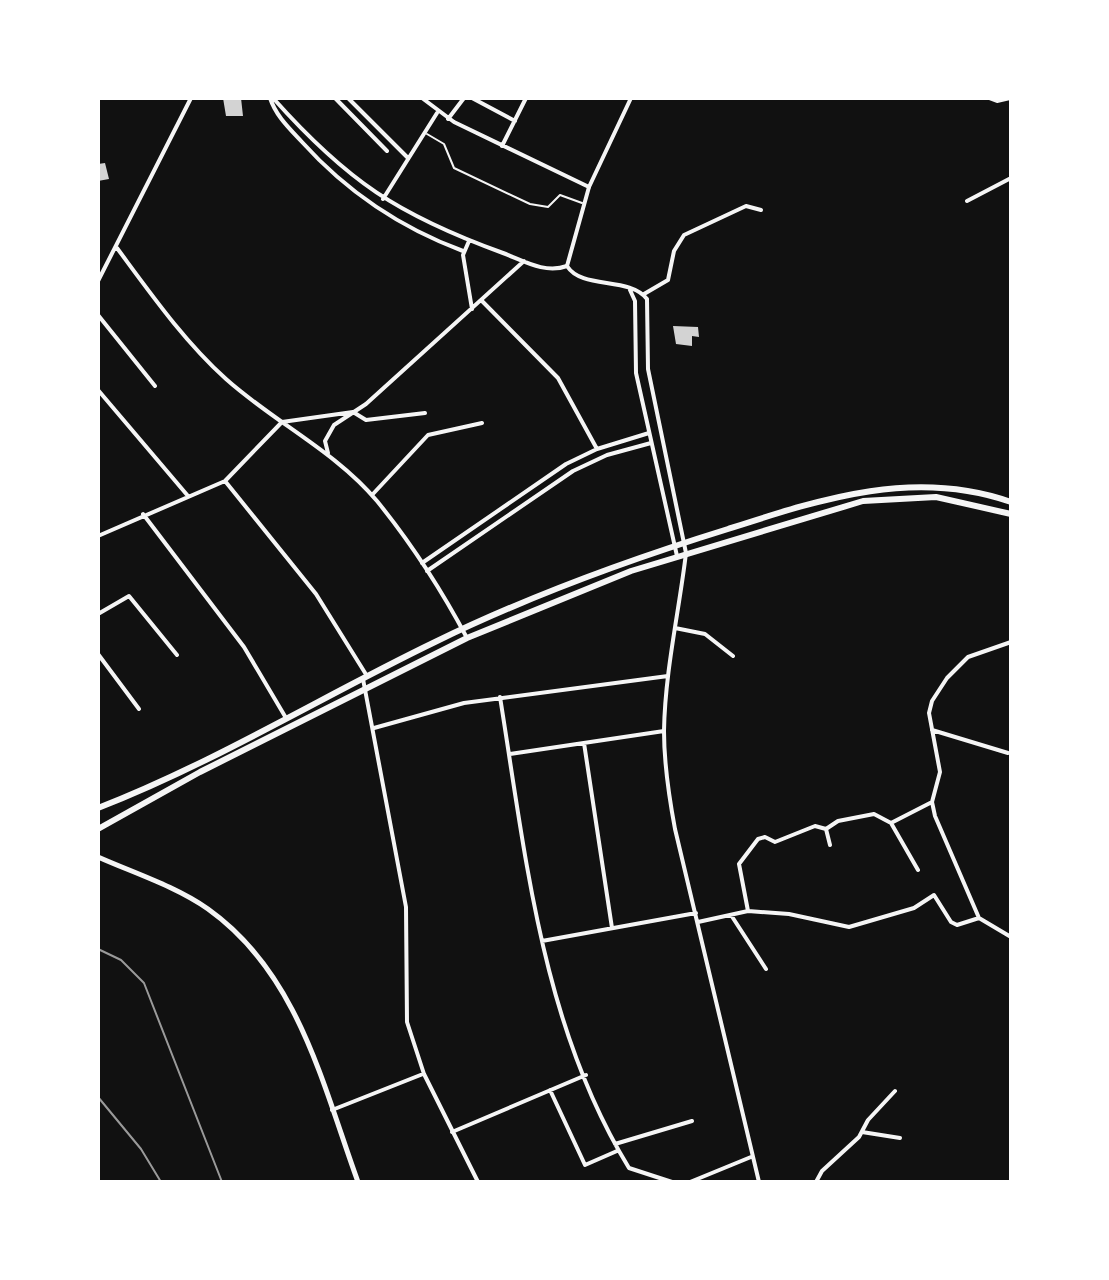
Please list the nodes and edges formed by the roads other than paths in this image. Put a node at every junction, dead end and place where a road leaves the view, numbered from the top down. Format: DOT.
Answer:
graph roads {
  1 [pos="191,98"];
  2 [pos="271,98"];
  3 [pos="335,98"];
  4 [pos="348,98"];
  5 [pos="422,98"];
  6 [pos="464,98"];
  7 [pos="472,98"];
  8 [pos="526,98"];
  9 [pos="631,98"];
  10 [pos="989,98"];
  11 [pos="1010,98"];
  12 [pos="438,113"];
  13 [pos="448,119"];
  14 [pos="515,121"];
  15 [pos="425,133"];
  16 [pos="502,147"];
  17 [pos="387,151"];
  18 [pos="409,158"];
  19 [pos="1011,178"];
  20 [pos="589,187"];
  21 [pos="383,199"];
  22 [pos="967,201"];
  23 [pos="583,203"];
  24 [pos="761,210"];
  25 [pos="469,241"];
  26 [pos="117,248"];
  27 [pos="463,251"];
  28 [pos="524,261"];
  29 [pos="567,266"];
  30 [pos="98,281"];
  31 [pos="629,288"];
  32 [pos="644,294"];
  33 [pos="481,300"];
  34 [pos="472,309"];
  35 [pos="98,315"];
  36 [pos="155,386"];
  37 [pos="98,390"];
  38 [pos="353,412"];
  39 [pos="425,413"];
  40 [pos="282,422"];
  41 [pos="482,423"];
  42 [pos="649,433"];
  43 [pos="651,443"];
  44 [pos="597,449"];
  45 [pos="329,456"];
  46 [pos="225,481"];
  47 [pos="371,495"];
  48 [pos="188,496"];
  49 [pos="1011,502"];
  50 [pos="142,514"];
  51 [pos="1011,514"];
  52 [pos="98,536"];
  53 [pos="684,542"];
  54 [pos="675,545"];
  55 [pos="686,553"];
  56 [pos="677,556"];
  57 [pos="422,563"];
  58 [pos="684,570"];
  59 [pos="427,571"];
  60 [pos="98,614"];
  61 [pos="675,628"];
  62 [pos="462,629"];
  63 [pos="467,638"];
  64 [pos="1011,642"];
  65 [pos="98,654"];
  66 [pos="177,655"];
  67 [pos="733,656"];
  68 [pos="668,676"];
  69 [pos="365,678"];
  70 [pos="366,690"];
  71 [pos="500,697"];
  72 [pos="139,709"];
  73 [pos="286,718"];
  74 [pos="374,728"];
  75 [pos="932,730"];
  76 [pos="664,731"];
  77 [pos="584,743"];
  78 [pos="1008,753"];
  79 [pos="510,754"];
  80 [pos="196,762"];
  81 [pos="200,772"];
  82 [pos="932,802"];
  83 [pos="98,808"];
  84 [pos="891,823"];
  85 [pos="98,829"];
  86 [pos="826,829"];
  87 [pos="830,845"];
  88 [pos="98,857"];
  89 [pos="918,870"];
  90 [pos="748,911"];
  91 [pos="696,913"];
  92 [pos="731,915"];
  93 [pos="979,918"];
  94 [pos="698,922"];
  95 [pos="612,928"];
  96 [pos="1011,937"];
  97 [pos="542,941"];
  98 [pos="766,969"];
  99 [pos="424,1074"];
  100 [pos="586,1075"];
  101 [pos="550,1090"];
  102 [pos="895,1091"];
  103 [pos="332,1110"];
  104 [pos="692,1121"];
  105 [pos="452,1132"];
  106 [pos="862,1132"];
  107 [pos="900,1138"];
  108 [pos="615,1144"];
  109 [pos="618,1150"];
  110 [pos="751,1157"];
  111 [pos="358,1182"];
  112 [pos="478,1182"];
  113 [pos="672,1182"];
  114 [pos="690,1182"];
  115 [pos="759,1182"];
  116 [pos="816,1182"];
  1 -- 26 [label="street"];
  2 -- 21 [label="street"];
  2 -- 27 [label="street"];
  3 -- 17 [label="street"];
  4 -- 18 [label="street"];
  5 -- 12 [label="street"];
  6 -- 13 [label="street"];
  7 -- 14 [label="street"];
  8 -- 14 [label="street"];
  9 -- 20 [label="street"];
  10 -- 11 [label="street"];
  12 -- 13 [label="street"];
  12 -- 15 [label="street"];
  13 -- 16 [label="street"];
  14 -- 16 [label="street"];
  15 -- 18 [label="street"];
  15 -- 23 [label="lane"];
  16 -- 20 [label="street"];
  18 -- 21 [label="street"];
  19 -- 22 [label="street"];
  20 -- 23 [label="street"];
  21 -- 25 [label="street"];
  23 -- 29 [label="street"];
  24 -- 32 [label="street"];
  25 -- 27 [label="street"];
  25 -- 28 [label="street"];
  26 -- 30 [label="street"];
  26 -- 40 [label="street"];
  27 -- 34 [label="street"];
  28 -- 29 [label="street"];
  28 -- 33 [label="street"];
  29 -- 31 [label="street"];
  31 -- 32 [label="street"];
  31 -- 42 [label="street"];
  32 -- 53 [label="street"];
  33 -- 34 [label="street"];
  33 -- 44 [label="street"];
  34 -- 38 [label="street"];
  35 -- 36 [label="street"];
  37 -- 48 [label="street"];
  38 -- 39 [label="street"];
  38 -- 40 [label="street"];
  38 -- 45 [label="street"];
  40 -- 45 [label="street"];
  40 -- 46 [label="street"];
  41 -- 47 [label="street"];
  42 -- 43 [label="street"];
  42 -- 44 [label="street"];
  43 -- 54 [label="street"];
  43 -- 59 [label="street"];
  44 -- 57 [label="street"];
  45 -- 47 [label="street"];
  46 -- 48 [label="street"];
  46 -- 69 [label="street"];
  47 -- 57 [label="street"];
  48 -- 50 [label="street"];
  49 -- 53 [label="main road"];
  50 -- 52 [label="street"];
  50 -- 73 [label="street"];
  51 -- 55 [label="main road"];
  53 -- 54 [label="main road"];
  53 -- 55 [label="street"];
  54 -- 56 [label="street"];
  54 -- 62 [label="main road"];
  55 -- 56 [label="main road"];
  55 -- 58 [label="street"];
  56 -- 58 [label="street"];
  56 -- 63 [label="main road"];
  57 -- 59 [label="street"];
  58 -- 61 [label="street"];
  59 -- 62 [label="street"];
  60 -- 66 [label="street"];
  61 -- 67 [label="street"];
  61 -- 68 [label="street"];
  62 -- 63 [label="street"];
  62 -- 69 [label="main road"];
  63 -- 70 [label="main road"];
  64 -- 75 [label="street"];
  65 -- 72 [label="street"];
  68 -- 71 [label="street"];
  68 -- 76 [label="street"];
  69 -- 70 [label="street"];
  69 -- 73 [label="main road"];
  70 -- 74 [label="street"];
  70 -- 81 [label="main road"];
  71 -- 74 [label="street"];
  71 -- 79 [label="street"];
  73 -- 80 [label="main road"];
  74 -- 99 [label="street"];
  75 -- 78 [label="street"];
  75 -- 82 [label="street"];
  76 -- 77 [label="street"];
  76 -- 91 [label="street"];
  77 -- 79 [label="street"];
  77 -- 95 [label="street"];
  79 -- 97 [label="street"];
  80 -- 81 [label="main road"];
  80 -- 83 [label="main road"];
  81 -- 85 [label="main road"];
  82 -- 84 [label="street"];
  82 -- 93 [label="street"];
  84 -- 86 [label="street"];
  84 -- 89 [label="street"];
  86 -- 87 [label="street"];
  86 -- 90 [label="street"];
  88 -- 103 [label="main road"];
  90 -- 92 [label="street"];
  90 -- 93 [label="street"];
  91 -- 94 [label="street"];
  91 -- 95 [label="street"];
  92 -- 94 [label="street"];
  92 -- 98 [label="street"];
  93 -- 96 [label="street"];
  94 -- 110 [label="street"];
  95 -- 97 [label="street"];
  97 -- 100 [label="street"];
  99 -- 103 [label="street"];
  99 -- 105 [label="street"];
  100 -- 101 [label="street"];
  100 -- 108 [label="street"];
  101 -- 105 [label="street"];
  101 -- 109 [label="street"];
  102 -- 106 [label="street"];
  103 -- 111 [label="main road"];
  104 -- 108 [label="street"];
  105 -- 112 [label="street"];
  106 -- 107 [label="street"];
  106 -- 116 [label="street"];
  108 -- 109 [label="street"];
  109 -- 113 [label="street"];
  110 -- 114 [label="street"];
  110 -- 115 [label="street"];
}
